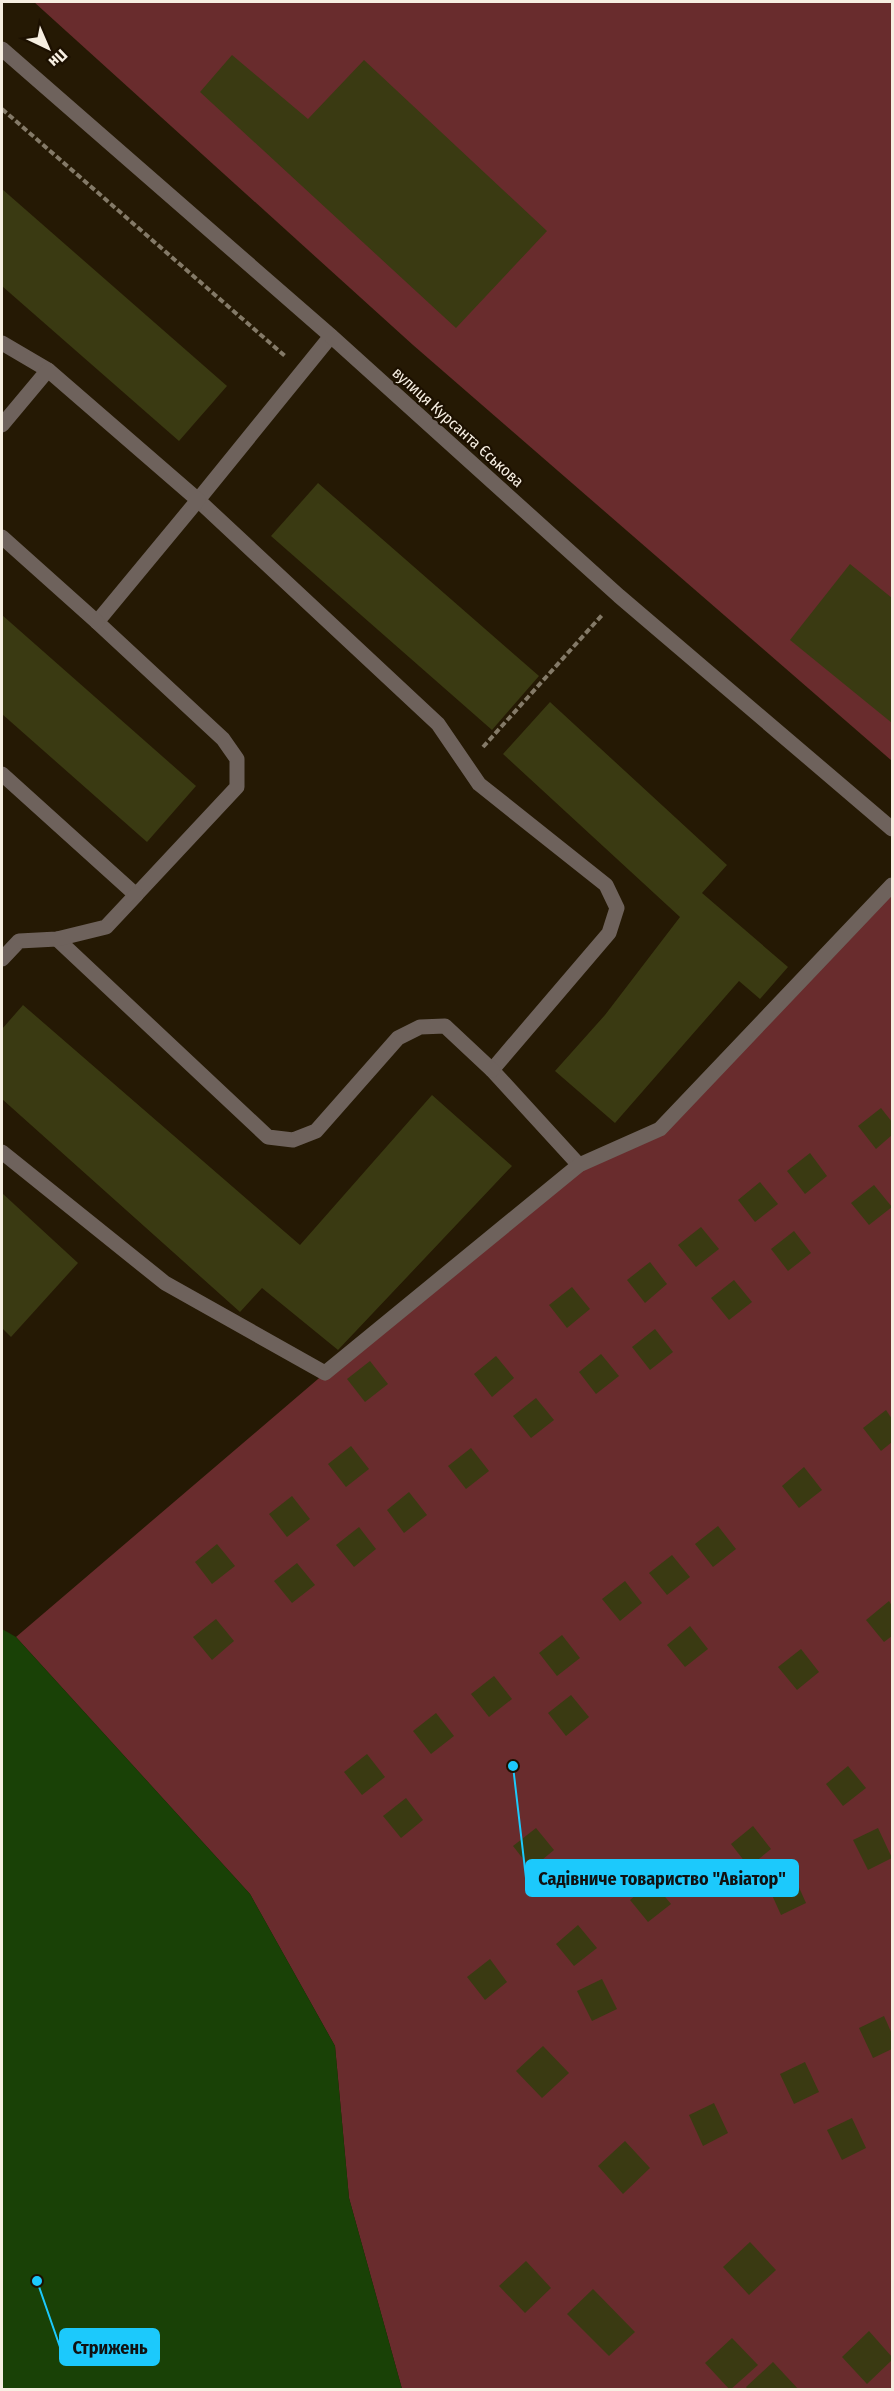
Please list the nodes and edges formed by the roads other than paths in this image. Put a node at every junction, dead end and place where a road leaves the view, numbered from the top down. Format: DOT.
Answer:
graph roads {
  1 [pos="2,49"];
  2 [pos="331,336"];
  3 [pos="2,343"];
  4 [pos="48,370"];
  5 [pos="2,424"];
  6 [pos="198,500"];
  7 [pos="2,537"];
  8 [pos="97,622"];
  9 [pos="2,774"];
  10 [pos="892,829"];
  11 [pos="892,885"];
  12 [pos="136,895"];
  13 [pos="57,939"];
  14 [pos="2,959"];
  15 [pos="492,1070"];
  16 [pos="2,1152"];
  17 [pos="579,1165"];
  1 -- 2 [label="street, вулиця Курсанта Єськова"];
  2 -- 6 [label="street"];
  2 -- 10 [label="street, вулиця Курсанта Єськова"];
  3 -- 4 [label="street"];
  4 -- 5 [label="street"];
  4 -- 6 [label="street"];
  6 -- 8 [label="street"];
  6 -- 15 [label="street"];
  7 -- 8 [label="street"];
  8 -- 12 [label="street"];
  9 -- 12 [label="street"];
  11 -- 17 [label="street"];
  12 -- 13 [label="street"];
  13 -- 14 [label="street"];
  13 -- 15 [label="street"];
  15 -- 17 [label="street"];
  16 -- 17 [label="street"];
}
